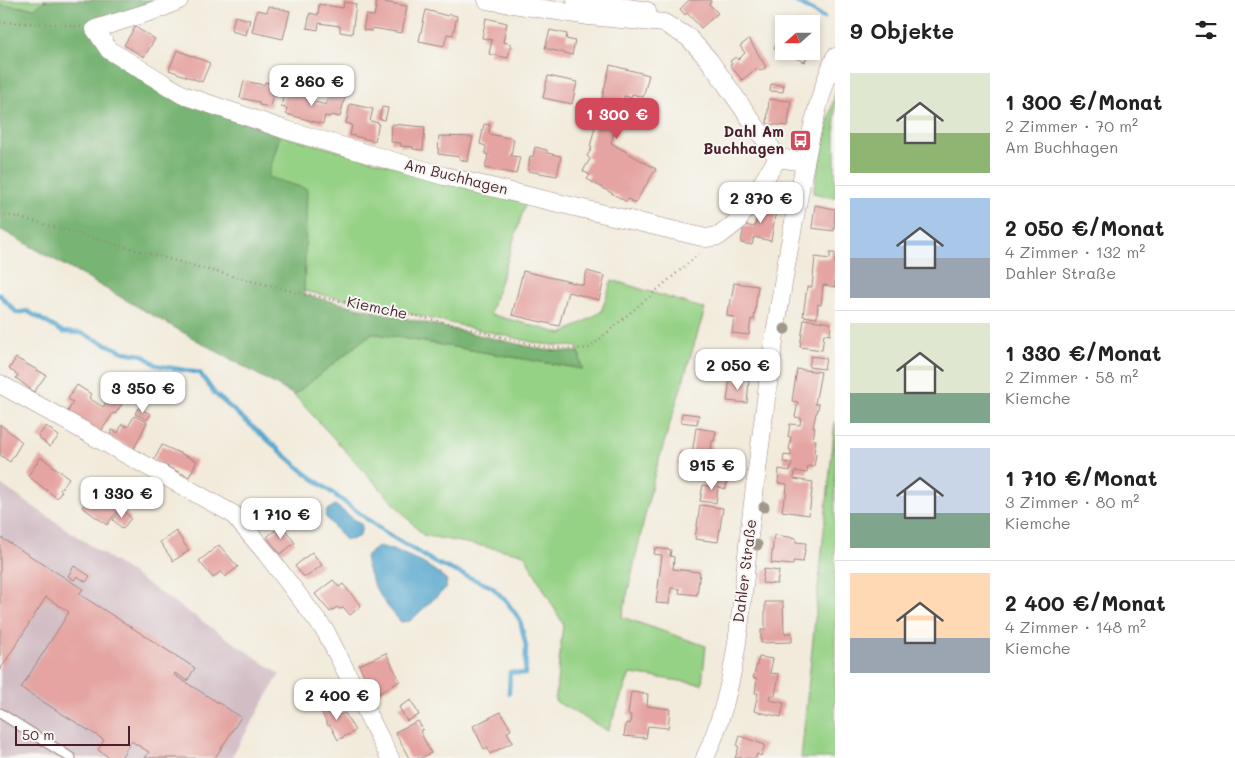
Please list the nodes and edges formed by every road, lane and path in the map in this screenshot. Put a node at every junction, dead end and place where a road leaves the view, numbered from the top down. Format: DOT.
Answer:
graph roads {
  1 [pos="179,0"];
  2 [pos="487,0"];
  3 [pos="576,0"];
  4 [pos="0,21"];
  5 [pos="664,23"];
  6 [pos="95,29"];
  7 [pos="835,57"];
  8 [pos="778,158"];
  9 [pos="805,162"];
  10 [pos="0,214"];
  11 [pos="719,236"];
  12 [pos="0,384"];
  13 [pos="0,713"];
  14 [pos="72,758"];
  15 [pos="390,758"];
  16 [pos="706,758"];
  1 -- 6 [label="street"];
  2 -- 5 [label="street"];
  3 -- 5 [label="street"];
  4 -- 6 [label="path"];
  5 -- 8 [label="street"];
  6 -- 11 [label="street, Am Buchhagen"];
  7 -- 9 [label="street, Dahler Straße"];
  8 -- 9 [label="street"];
  8 -- 11 [label="street"];
  9 -- 16 [label="street, Dahler Straße"];
  10 -- 11 [label="path, Kiemche"];
  12 -- 15 [label="street"];
  13 -- 14 [label="lane"];
}
